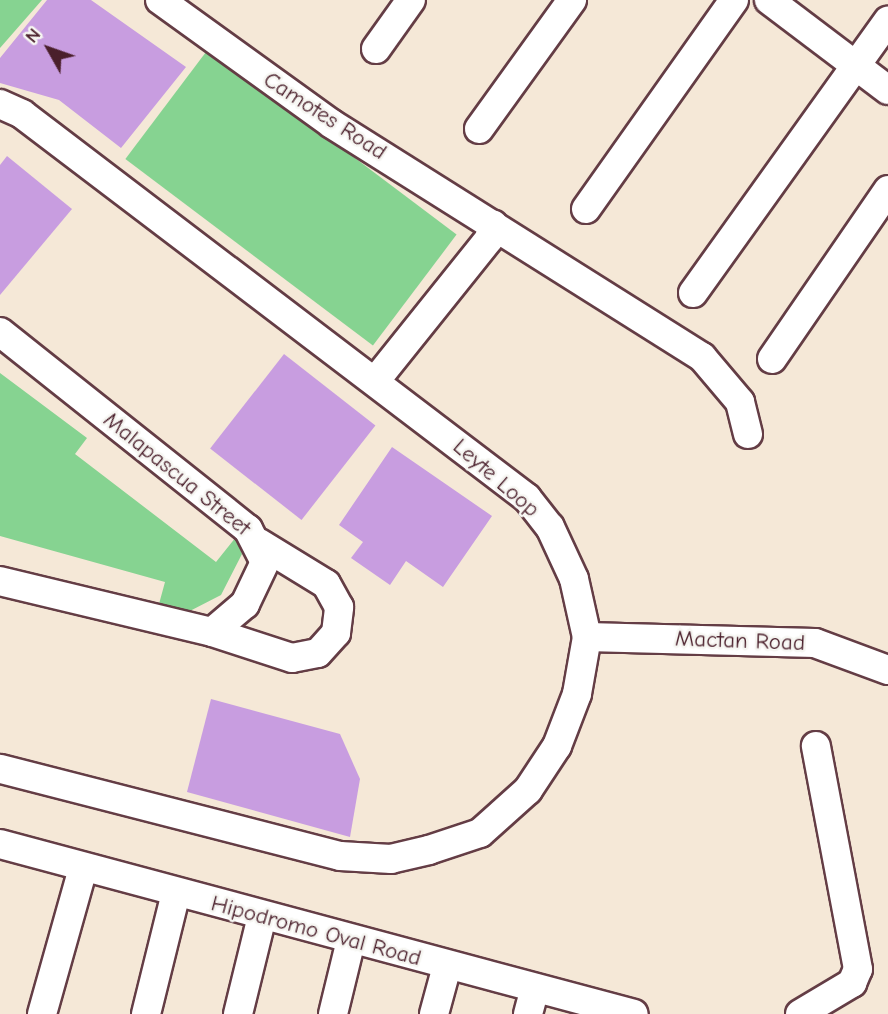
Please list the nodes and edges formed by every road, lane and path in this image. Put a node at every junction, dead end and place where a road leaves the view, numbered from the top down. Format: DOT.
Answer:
graph roads {
  1 [pos="411,0"];
  2 [pos="572,0"];
  3 [pos="734,0"];
  4 [pos="769,0"];
  5 [pos="174,4"];
  6 [pos="888,21"];
  7 [pos="376,49"];
  8 [pos="855,67"];
  9 [pos="888,90"];
  10 [pos="0,104"];
  11 [pos="479,129"];
  12 [pos="888,190"];
  13 [pos="586,209"];
  14 [pos="493,225"];
  15 [pos="693,293"];
  16 [pos="0,332"];
  17 [pos="772,359"];
  18 [pos="376,380"];
  19 [pos="748,434"];
  20 [pos="259,543"];
  21 [pos="0,580"];
  22 [pos="212,632"];
  23 [pos="587,637"];
  24 [pos="888,670"];
  25 [pos="816,746"];
  26 [pos="0,769"];
  27 [pos="0,844"];
  28 [pos="83,868"];
  29 [pos="176,893"];
  30 [pos="262,916"];
  31 [pos="351,940"];
  32 [pos="447,966"];
  33 [pos="532,1001"];
  34 [pos="42,1014"];
  35 [pos="146,1014"];
  36 [pos="238,1014"];
  37 [pos="333,1014"];
  38 [pos="434,1014"];
  39 [pos="630,1014"];
  40 [pos="800,1014"];
  1 -- 7 [label="street"];
  2 -- 11 [label="street"];
  3 -- 13 [label="street"];
  4 -- 8 [label="street"];
  5 -- 14 [label="street, Camotes Road"];
  6 -- 8 [label="street"];
  8 -- 9 [label="street"];
  8 -- 15 [label="street"];
  10 -- 18 [label="street, Leyte Loop"];
  12 -- 17 [label="street"];
  14 -- 18 [label="street"];
  14 -- 19 [label="street, Camotes Road"];
  16 -- 20 [label="street, Malapascua Street"];
  18 -- 23 [label="street, Leyte Loop"];
  20 -- 22 [label="street, Malapascua Street"];
  20 -- 22 [label="street"];
  21 -- 22 [label="street"];
  23 -- 24 [label="street, Mactan Road"];
  23 -- 26 [label="street, Leyte Loop"];
  25 -- 40 [label="street"];
  27 -- 28 [label="street, Hipodromo Oval Road"];
  28 -- 29 [label="street, Hipodromo Oval Road"];
  28 -- 34 [label="street"];
  29 -- 30 [label="street, Hipodromo Oval Road"];
  29 -- 35 [label="street"];
  30 -- 31 [label="street, Hipodromo Oval Road"];
  30 -- 36 [label="street"];
  31 -- 32 [label="street, Hipodromo Oval Road"];
  31 -- 37 [label="street"];
  32 -- 33 [label="street, Hipodromo Oval Road"];
  32 -- 38 [label="street"];
  33 -- 39 [label="street, Hipodromo Oval Road"];
}
